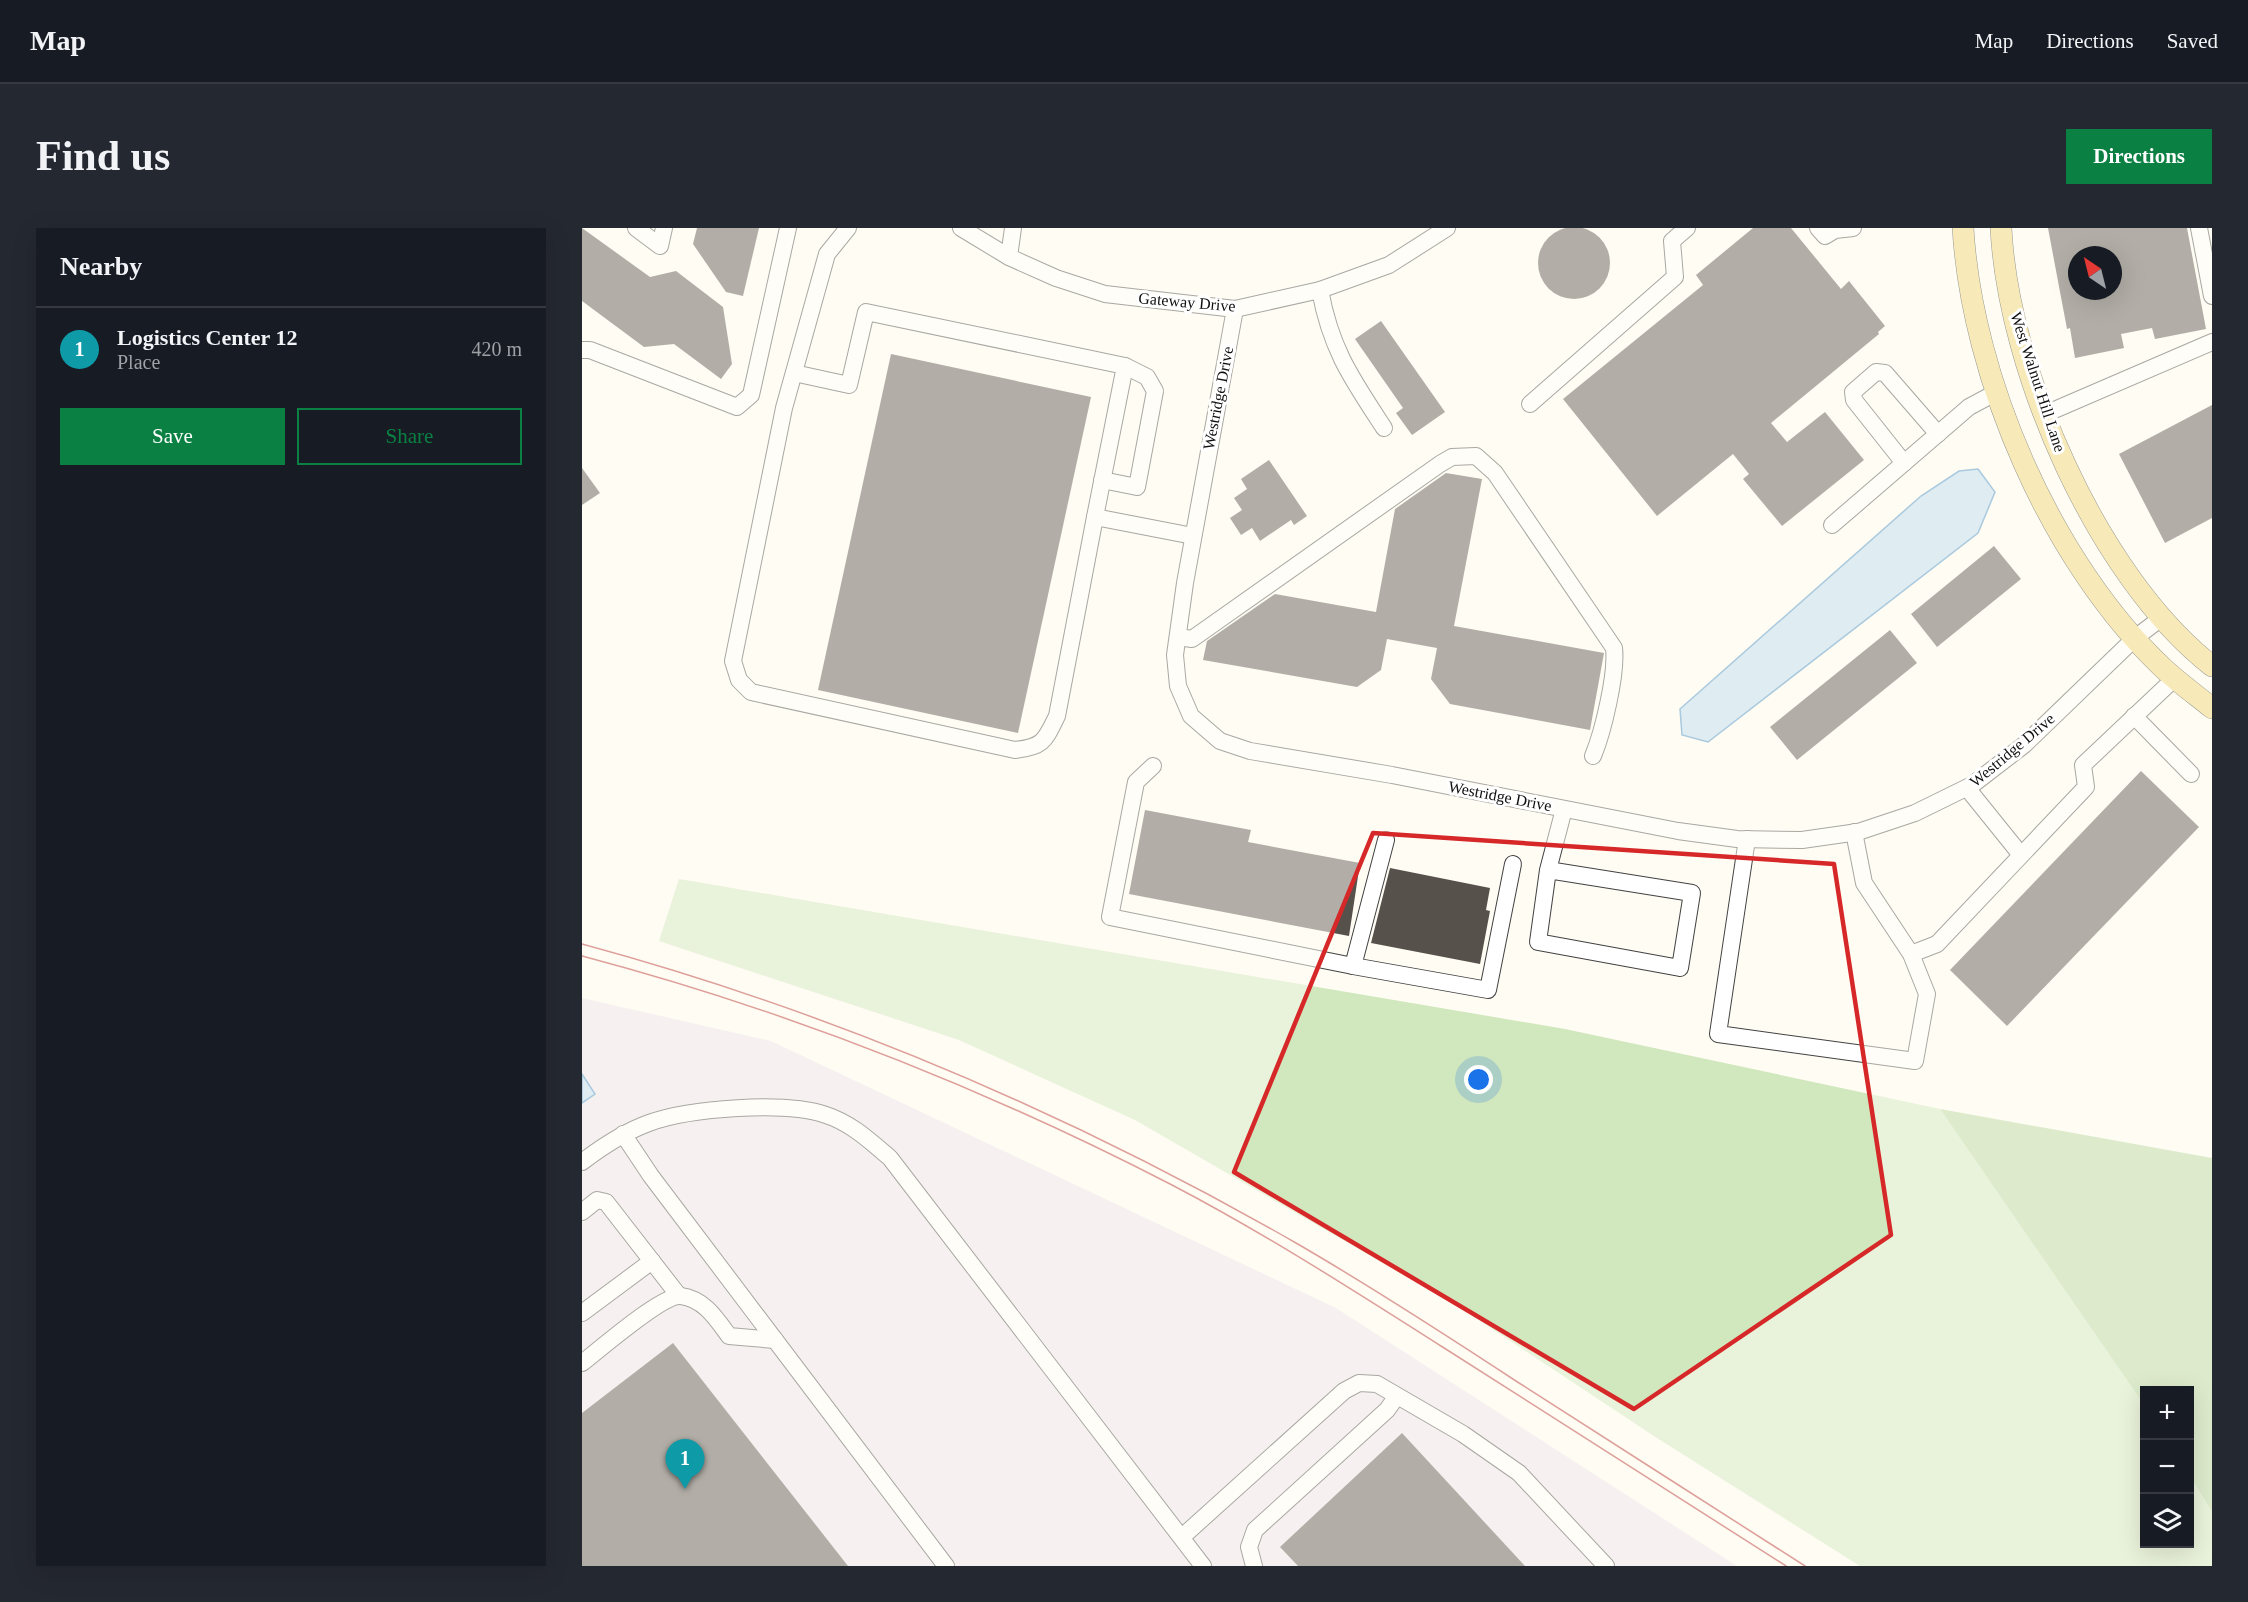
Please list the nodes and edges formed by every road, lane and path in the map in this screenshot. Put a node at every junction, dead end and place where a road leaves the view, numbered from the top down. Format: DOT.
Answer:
graph roads {
  1 [pos="636,228"];
  2 [pos="664,228"];
  3 [pos="788,228"];
  4 [pos="848,228"];
  5 [pos="961,228"];
  6 [pos="1013,228"];
  7 [pos="1447,228"];
  8 [pos="1687,228"];
  9 [pos="1818,228"];
  10 [pos="1853,228"];
  11 [pos="1963,228"];
  12 [pos="2001,228"];
  13 [pos="2199,228"];
  14 [pos="1009,257"];
  15 [pos="1320,290"];
  16 [pos="2212,296"];
  17 [pos="1234,309"];
  18 [pos="2212,342"];
  19 [pos="582,351"];
  20 [pos="1125,366"];
  21 [pos="794,373"];
  22 [pos="1997,392"];
  23 [pos="1530,404"];
  24 [pos="2045,414"];
  25 [pos="1384,428"];
  26 [pos="1938,434"];
  27 [pos="1904,463"];
  28 [pos="1102,480"];
  29 [pos="1095,517"];
  30 [pos="1832,525"];
  31 [pos="1193,536"];
  32 [pos="2160,619"];
  33 [pos="1178,637"];
  34 [pos="2135,638"];
  35 [pos="2212,666"];
  36 [pos="2175,678"];
  37 [pos="2212,708"];
  38 [pos="2134,716"];
  39 [pos="1593,756"];
  40 [pos="1153,766"];
  41 [pos="2192,774"];
  42 [pos="1967,788"];
  43 [pos="1564,809"];
  44 [pos="1854,832"];
  45 [pos="1747,839"];
  46 [pos="1386,840"];
  47 [pos="2021,855"];
  48 [pos="1513,864"];
  49 [pos="1548,870"];
  50 [pos="1911,954"];
  51 [pos="1353,966"];
  52 [pos="623,1134"];
  53 [pos="582,1162"];
  54 [pos="582,1212"];
  55 [pos="652,1261"];
  56 [pos="679,1296"];
  57 [pos="582,1313"];
  58 [pos="775,1340"];
  59 [pos="582,1363"];
  60 [pos="1397,1396"];
  61 [pos="1182,1537"];
  62 [pos="946,1566"];
  63 [pos="1203,1566"];
  64 [pos="1254,1566"];
  65 [pos="1606,1566"];
  1 -- 2 [label="street"];
  3 -- 19 [label="street"];
  4 -- 21 [label="street"];
  5 -- 14 [label="street, Gateway Drive"];
  6 -- 14 [label="street"];
  7 -- 15 [label="street, Gateway Drive"];
  8 -- 23 [label="street"];
  9 -- 10 [label="street"];
  11 -- 22 [label="main road"];
  12 -- 24 [label="main road, West Walnut Hill Lane"];
  13 -- 16 [label="street"];
  14 -- 17 [label="street, Gateway Drive"];
  15 -- 17 [label="street, Gateway Drive"];
  15 -- 25 [label="street"];
  17 -- 31 [label="street, Westridge Drive"];
  18 -- 24 [label="street"];
  20 -- 21 [label="street"];
  20 -- 28 [label="street"];
  20 -- 28 [label="street"];
  21 -- 29 [label="street"];
  22 -- 26 [label="street"];
  22 -- 34 [label="main road"];
  24 -- 32 [label="main road, West Walnut Hill Lane"];
  26 -- 27 [label="street"];
  26 -- 27 [label="street"];
  27 -- 30 [label="street"];
  28 -- 29 [label="street"];
  29 -- 31 [label="street"];
  31 -- 33 [label="street, Westridge Drive"];
  32 -- 34 [label="street, Westridge Drive"];
  32 -- 35 [label="main road, West Walnut Hill Lane"];
  33 -- 39 [label="street"];
  33 -- 43 [label="street, Westridge Drive"];
  34 -- 36 [label="main road"];
  34 -- 42 [label="street, Westridge Drive"];
  36 -- 37 [label="main road"];
  36 -- 38 [label="street"];
  38 -- 41 [label="street"];
  38 -- 47 [label="street"];
  40 -- 51 [label="street"];
  42 -- 44 [label="street, Westridge Drive"];
  42 -- 47 [label="street"];
  43 -- 45 [label="street, Westridge Drive"];
  43 -- 49 [label="street"];
  44 -- 45 [label="street, Westridge Drive"];
  44 -- 50 [label="street"];
  45 -- 50 [label="street"];
  46 -- 51 [label="street"];
  47 -- 50 [label="street"];
  48 -- 51 [label="street"];
  49 -- 49 [label="street"];
  52 -- 53 [label="street"];
  52 -- 58 [label="street"];
  52 -- 61 [label="street"];
  54 -- 55 [label="street"];
  55 -- 56 [label="street"];
  55 -- 57 [label="street"];
  56 -- 58 [label="street"];
  56 -- 59 [label="street"];
  58 -- 62 [label="street"];
  60 -- 61 [label="street"];
  60 -- 64 [label="street"];
  60 -- 65 [label="street"];
  61 -- 63 [label="street"];
}
